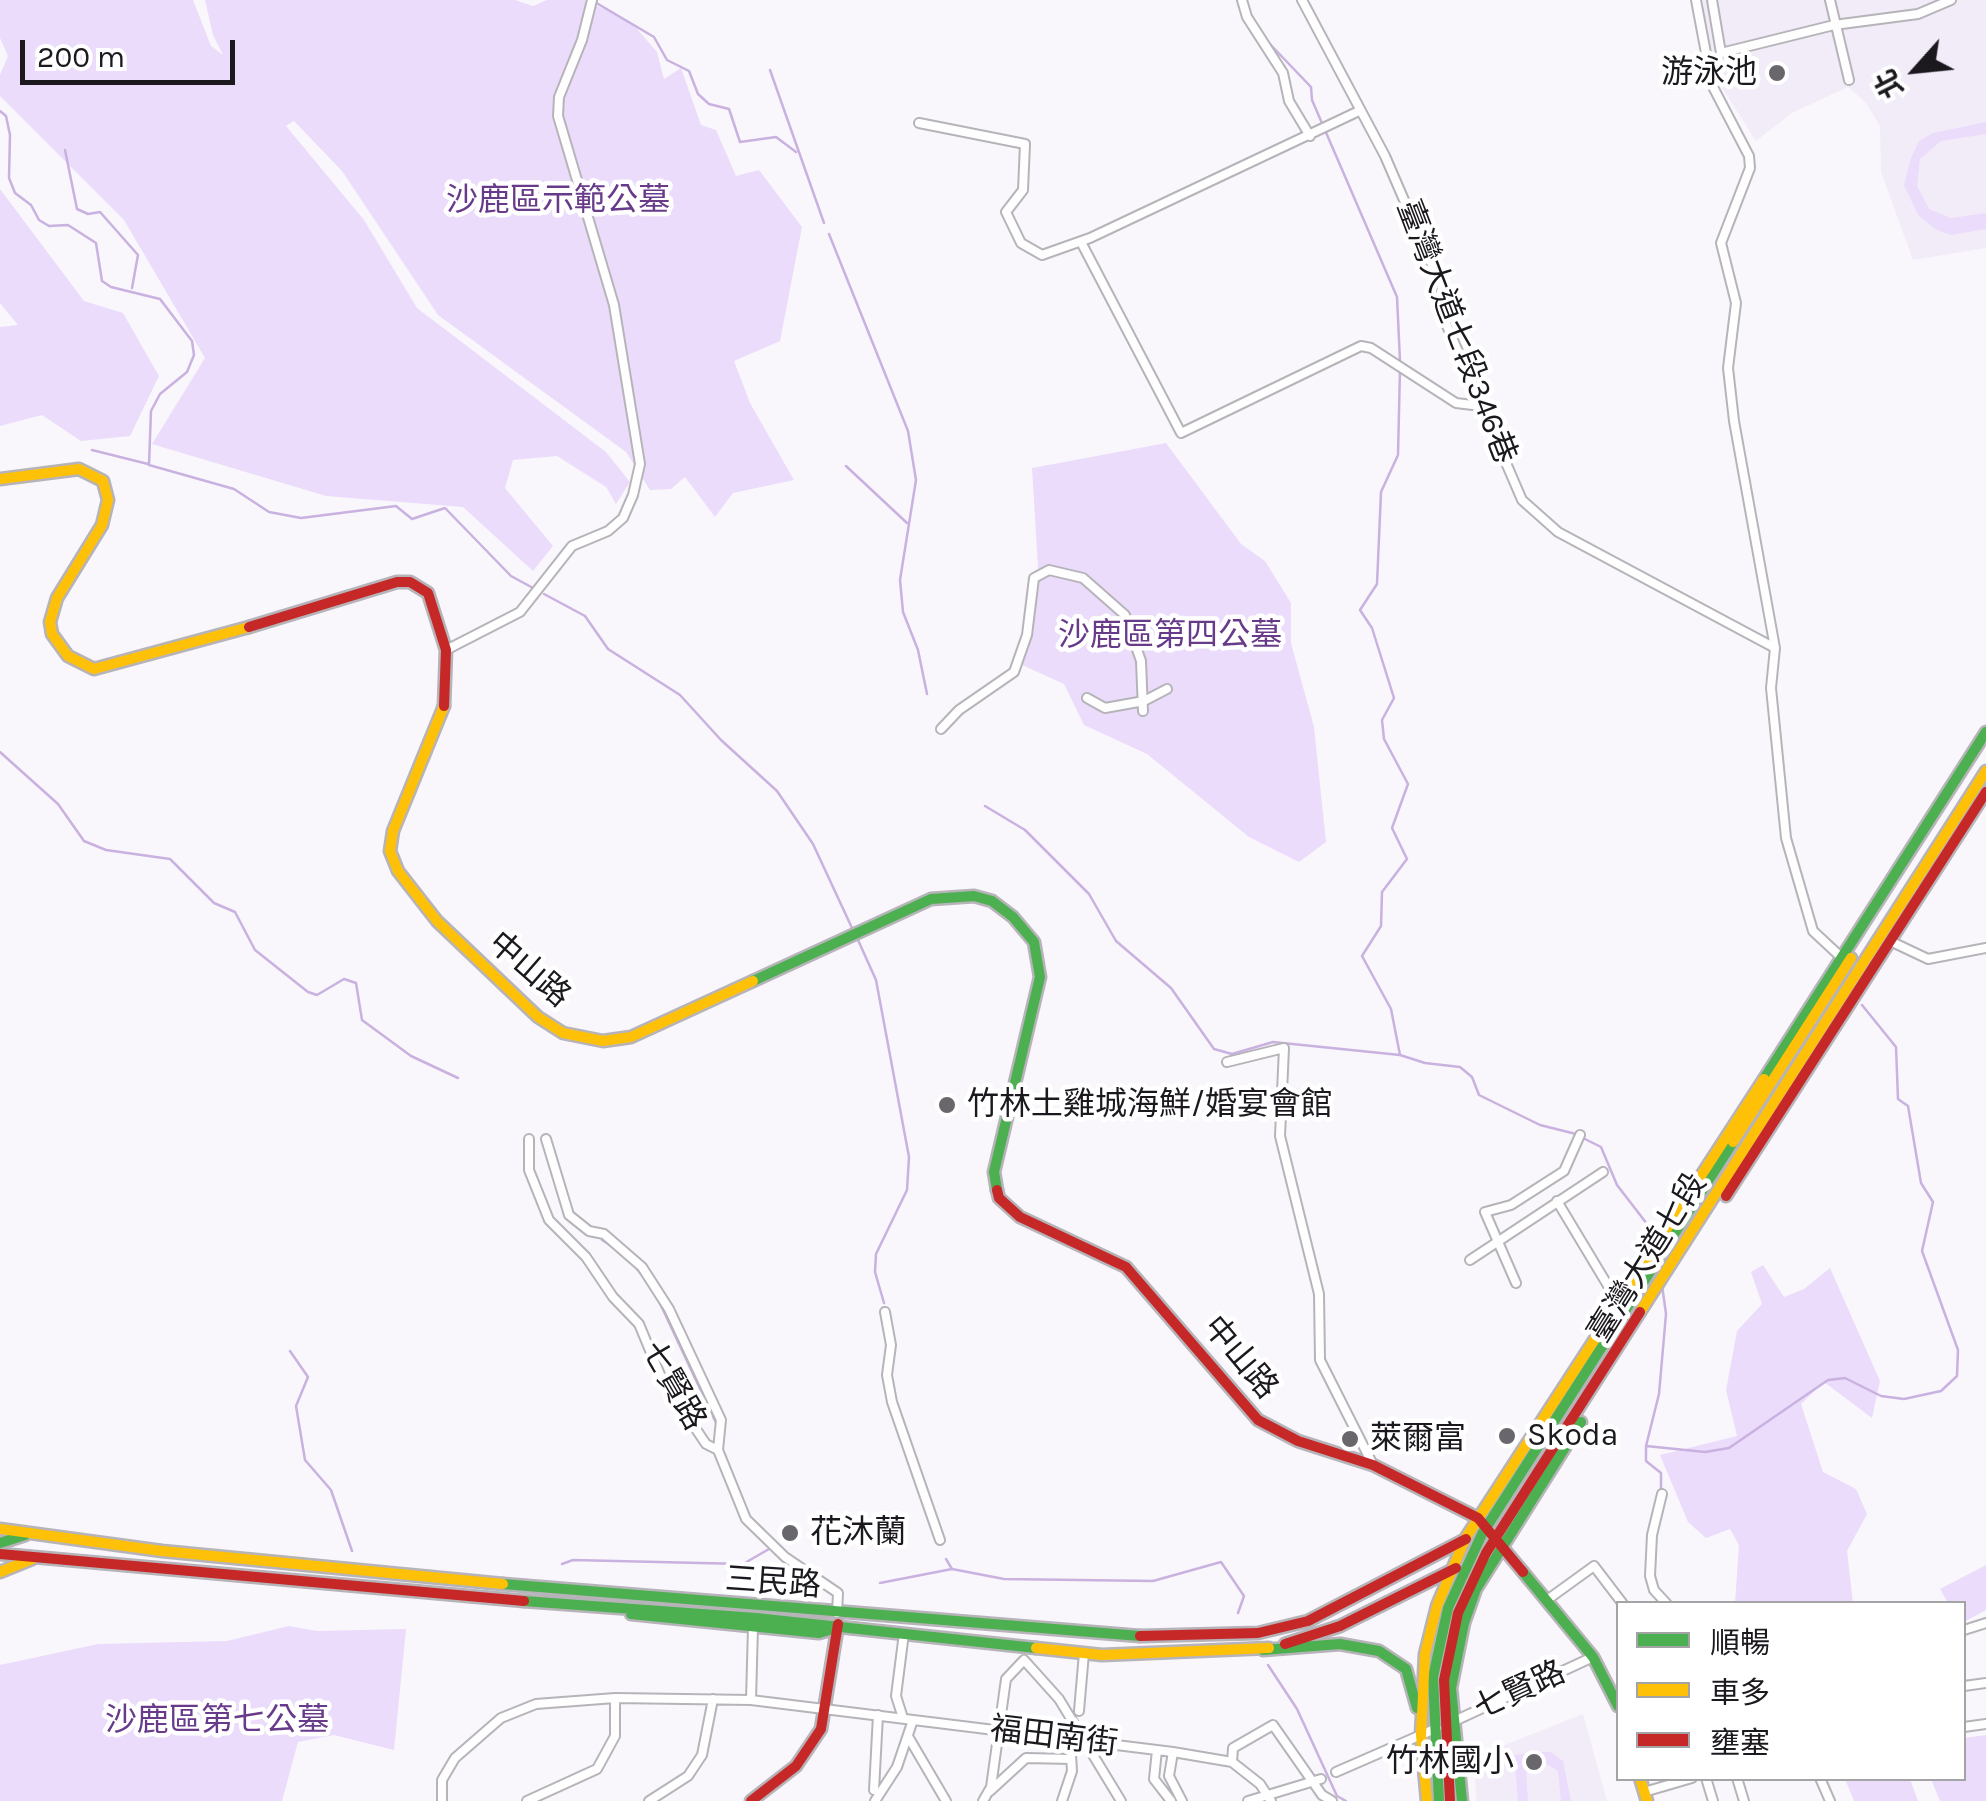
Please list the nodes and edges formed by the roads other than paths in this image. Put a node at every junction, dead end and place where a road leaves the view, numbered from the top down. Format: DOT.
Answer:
graph roads {
  1 [pos="592,0"];
  2 [pos="1242,0"];
  3 [pos="1302,0"];
  4 [pos="1696,0"];
  5 [pos="1712,0"];
  6 [pos="1830,0"];
  7 [pos="1951,0"];
  8 [pos="1834,24"];
  9 [pos="1850,80"];
  10 [pos="1359,112"];
  11 [pos="919,122"];
  12 [pos="1310,136"];
  13 [pos="1081,242"];
  14 [pos="1481,406"];
  15 [pos="0,479"];
  16 [pos="1775,648"];
  17 [pos="446,650"];
  18 [pos="1167,689"];
  19 [pos="1088,698"];
  20 [pos="1144,706"];
  21 [pos="941,729"];
  22 [pos="1986,732"];
  23 [pos="1986,746"];
  24 [pos="1986,771"];
  25 [pos="1986,792"];
  26 [pos="1890,941"];
  27 [pos="1986,948"];
  28 [pos="1842,958"];
  29 [pos="1227,1062"];
  30 [pos="1580,1135"];
  31 [pos="529,1139"];
  32 [pos="546,1139"];
  33 [pos="1602,1172"];
  34 [pos="1557,1201"];
  35 [pos="1499,1240"];
  36 [pos="1470,1260"];
  37 [pos="1652,1269"];
  38 [pos="1516,1283"];
  39 [pos="1620,1304"];
  40 [pos="885,1312"];
  41 [pos="1583,1363"];
  42 [pos="718,1450"];
  43 [pos="1373,1466"];
  44 [pos="1662,1494"];
  45 [pos="1482,1526"];
  46 [pos="0,1529"];
  47 [pos="26,1534"];
  48 [pos="1465,1539"];
  49 [pos="940,1540"];
  50 [pos="1499,1540"];
  51 [pos="0,1544"];
  52 [pos="1486,1553"];
  53 [pos="0,1554"];
  54 [pos="33,1558"];
  55 [pos="1470,1561"];
  56 [pos="1455,1568"];
  57 [pos="0,1572"];
  58 [pos="493,1583"];
  59 [pos="492,1599"];
  60 [pos="1547,1600"];
  61 [pos="1621,1601"];
  62 [pos="1664,1601"];
  63 [pos="596,1608"];
  64 [pos="837,1613"];
  65 [pos="752,1627"];
  66 [pos="838,1627"];
  67 [pos="1026,1629"];
  68 [pos="904,1633"];
  69 [pos="1214,1636"];
  70 [pos="1026,1646"];
  71 [pos="1263,1650"];
  72 [pos="1084,1652"];
  73 [pos="1216,1653"];
  74 [pos="1593,1657"];
  75 [pos="1024,1660"];
  76 [pos="616,1698"];
  77 [pos="713,1699"];
  78 [pos="751,1700"];
  79 [pos="1616,1702"];
  80 [pos="826,1709"];
  81 [pos="1079,1711"];
  82 [pos="878,1715"];
  83 [pos="908,1719"];
  84 [pos="1438,1728"];
  85 [pos="998,1730"];
  86 [pos="909,1738"];
  87 [pos="1070,1739"];
  88 [pos="1085,1741"];
  89 [pos="1157,1750"];
  90 [pos="1173,1752"];
  91 [pos="1071,1759"];
  92 [pos="1232,1762"];
  93 [pos="1336,1772"];
  94 [pos="1317,1781"];
  95 [pos="1685,1781"];
  96 [pos="874,1790"];
  97 [pos="985,1797"];
  98 [pos="1646,1797"];
  99 [pos="546,1798"];
  100 [pos="1270,1798"];
  101 [pos="442,1801"];
  102 [pos="528,1801"];
  103 [pos="649,1801"];
  104 [pos="751,1801"];
  105 [pos="874,1801"];
  106 [pos="946,1801"];
  107 [pos="1062,1801"];
  108 [pos="1121,1801"];
  109 [pos="1171,1801"];
  110 [pos="1182,1801"];
  111 [pos="1248,1801"];
  112 [pos="1332,1801"];
  113 [pos="1427,1801"];
  114 [pos="1439,1801"];
  115 [pos="1450,1801"];
  116 [pos="1462,1801"];
  1 -- 17 [label="street"];
  2 -- 12 [label="street"];
  3 -- 10 [label="street, 臺灣大道七段346巷"];
  4 -- 16 [label="street"];
  5 -- 8 [label="street"];
  6 -- 8 [label="street"];
  7 -- 8 [label="street"];
  8 -- 9 [label="street"];
  10 -- 12 [label="street"];
  10 -- 14 [label="street, 臺灣大道七段346巷"];
  11 -- 13 [label="street"];
  12 -- 13 [label="street"];
  13 -- 14 [label="street"];
  14 -- 16 [label="street, 臺灣大道七段346巷"];
  15 -- 17 [label="street, 中山路"];
  16 -- 28 [label="street"];
  17 -- 43 [label="street, 中山路"];
  18 -- 20 [label="street"];
  19 -- 20 [label="street"];
  20 -- 21 [label="street"];
  22 -- 28 [label="street, 臺灣大道七段"];
  23 -- 37 [label="street, 臺灣大道七段"];
  24 -- 50 [label="street, 臺灣大道七段"];
  25 -- 26 [label="street, 臺灣大道七段"];
  26 -- 27 [label="street"];
  26 -- 50 [label="street, 臺灣大道七段"];
  28 -- 39 [label="street, 臺灣大道七段"];
  29 -- 43 [label="street, 中山路"];
  30 -- 35 [label="street"];
  31 -- 42 [label="street, 七賢路"];
  32 -- 42 [label="street"];
  33 -- 34 [label="street"];
  34 -- 35 [label="street"];
  34 -- 39 [label="street"];
  35 -- 36 [label="street"];
  35 -- 38 [label="street"];
  37 -- 41 [label="street, 臺灣大道七段"];
  37 -- 45 [label="street, 臺灣大道七段"];
  39 -- 41 [label="street, 臺灣大道七段"];
  40 -- 49 [label="street"];
  41 -- 45 [label="street, 臺灣大道七段"];
  42 -- 64 [label="street, 七賢路"];
  43 -- 45 [label="street, 中山路"];
  44 -- 62 [label="street"];
  45 -- 48 [label="street, 三民路"];
  45 -- 50 [label="street, 中山路"];
  45 -- 55 [label="street, 臺灣大道七段"];
  46 -- 47 [label="street, 三民路"];
  47 -- 51 [label="street, 三民路"];
  47 -- 58 [label="street, 三民路"];
  48 -- 56 [label="street, 臺灣大道七段"];
  48 -- 69 [label="street, 三民路"];
  50 -- 52 [label="street, 臺灣大道七段"];
  50 -- 60 [label="street, 中山路"];
  50 -- 84 [label="street, 臺灣大道七段"];
  52 -- 55 [label="street, 三民路"];
  52 -- 84 [label="street, 臺灣大道七段"];
  53 -- 54 [label="street, 三民路"];
  54 -- 57 [label="street, 三民路"];
  54 -- 59 [label="street, 三民路"];
  55 -- 56 [label="street, 三民路"];
  55 -- 84 [label="street, 臺灣大道七段"];
  56 -- 71 [label="street, 三民路"];
  56 -- 84 [label="street, 臺灣大道七段"];
  58 -- 59 [label="street"];
  58 -- 64 [label="street, 三民路"];
  59 -- 63 [label="street, 三民路"];
  60 -- 61 [label="street"];
  60 -- 74 [label="street, 中山路"];
  63 -- 65 [label="street, 三民路"];
  63 -- 66 [label="street, 三民路"];
  64 -- 66 [label="street"];
  64 -- 67 [label="street, 三民路"];
  65 -- 66 [label="street, 三民路"];
  65 -- 78 [label="street"];
  66 -- 68 [label="street, 三民路"];
  66 -- 80 [label="street"];
  67 -- 69 [label="street, 三民路"];
  67 -- 70 [label="street"];
  68 -- 70 [label="street, 三民路"];
  68 -- 83 [label="street"];
  69 -- 73 [label="street"];
  70 -- 72 [label="street, 三民路"];
  70 -- 75 [label="street"];
  71 -- 73 [label="street, 三民路"];
  71 -- 84 [label="street"];
  72 -- 73 [label="street, 三民路"];
  72 -- 81 [label="street"];
  74 -- 79 [label="street, 中山路"];
  74 -- 84 [label="street, 七賢路"];
  75 -- 85 [label="street"];
  75 -- 88 [label="street"];
  76 -- 77 [label="street, 福田南街"];
  76 -- 99 [label="street"];
  76 -- 101 [label="street, 福田南街"];
  77 -- 78 [label="street, 福田南街"];
  77 -- 103 [label="street"];
  78 -- 80 [label="street, 福田南街"];
  80 -- 82 [label="street, 福田南街"];
  80 -- 104 [label="street"];
  82 -- 83 [label="street, 福田南街"];
  82 -- 96 [label="street"];
  83 -- 85 [label="street, 福田南街"];
  83 -- 86 [label="street"];
  84 -- 93 [label="street, 七賢路"];
  84 -- 113 [label="street, 臺灣大道七段"];
  84 -- 114 [label="street, 臺灣大道七段"];
  84 -- 115 [label="street, 臺灣大道七段"];
  84 -- 116 [label="street, 臺灣大道七段"];
  85 -- 87 [label="street, 福田南街"];
  85 -- 97 [label="street"];
  86 -- 105 [label="street"];
  86 -- 106 [label="street"];
  87 -- 88 [label="street, 福田南街"];
  87 -- 91 [label="street"];
  88 -- 89 [label="street, 福田南街"];
  88 -- 108 [label="street"];
  89 -- 90 [label="street, 福田南街"];
  89 -- 109 [label="street"];
  90 -- 92 [label="street, 福田南街"];
  90 -- 110 [label="street"];
  91 -- 97 [label="street"];
  91 -- 107 [label="street"];
  92 -- 94 [label="street"];
  92 -- 100 [label="street"];
  94 -- 100 [label="street"];
  94 -- 112 [label="street"];
  95 -- 98 [label="street"];
  99 -- 102 [label="street"];
  100 -- 111 [label="street"];
}
